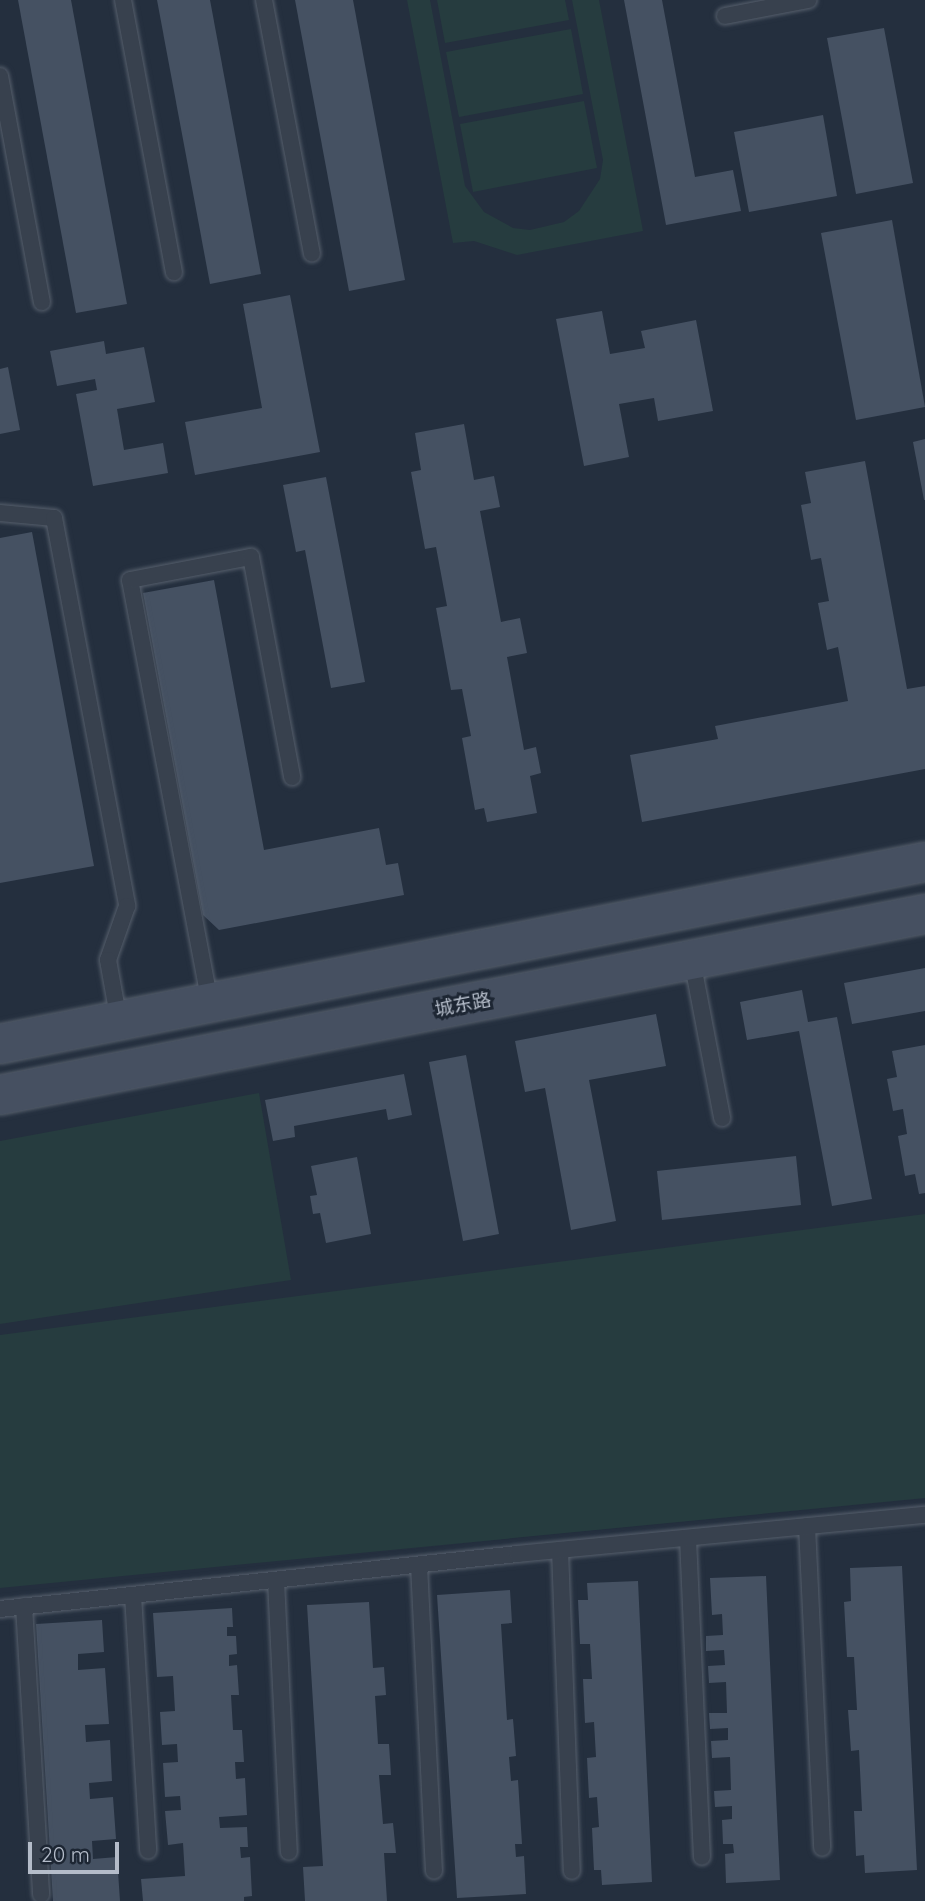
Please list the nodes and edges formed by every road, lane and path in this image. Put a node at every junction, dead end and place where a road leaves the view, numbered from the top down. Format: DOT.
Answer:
graph roads {
  1 [pos="123,0"];
  2 [pos="264,0"];
  3 [pos="808,0"];
  4 [pos="725,16"];
  5 [pos="0,76"];
  6 [pos="312,254"];
  7 [pos="174,272"];
  8 [pos="42,302"];
  9 [pos="0,513"];
  10 [pos="292,777"];
  11 [pos="925,862"];
  12 [pos="925,914"];
  13 [pos="692,960"];
  14 [pos="210,1003"];
  15 [pos="119,1021"];
  16 [pos="0,1044"];
  17 [pos="0,1095"];
  18 [pos="722,1118"];
  19 [pos="925,1515"];
  20 [pos="807,1527"];
  21 [pos="688,1538"];
  22 [pos="560,1550"];
  23 [pos="419,1564"];
  24 [pos="276,1580"];
  25 [pos="133,1595"];
  26 [pos="24,1606"];
  27 [pos="0,1609"];
  28 [pos="822,1848"];
  29 [pos="148,1851"];
  30 [pos="289,1852"];
  31 [pos="702,1857"];
  32 [pos="434,1871"];
  33 [pos="572,1871"];
  34 [pos="41,1894"];
  1 -- 7 [label="lane"];
  2 -- 6 [label="lane"];
  3 -- 4 [label="lane"];
  5 -- 8 [label="lane"];
  9 -- 15 [label="lane"];
  10 -- 14 [label="lane"];
  11 -- 14 [label="main road"];
  12 -- 13 [label="main road, 城东路"];
  13 -- 17 [label="main road, 城东路"];
  13 -- 18 [label="lane"];
  14 -- 15 [label="main road"];
  15 -- 16 [label="main road"];
  19 -- 20 [label="lane"];
  20 -- 21 [label="lane"];
  20 -- 28 [label="lane"];
  21 -- 22 [label="lane"];
  21 -- 31 [label="lane"];
  22 -- 23 [label="lane"];
  22 -- 33 [label="lane"];
  23 -- 24 [label="lane"];
  23 -- 32 [label="lane"];
  24 -- 25 [label="lane"];
  24 -- 30 [label="lane"];
  25 -- 26 [label="lane"];
  25 -- 29 [label="lane"];
  26 -- 27 [label="lane"];
  26 -- 34 [label="lane"];
}
